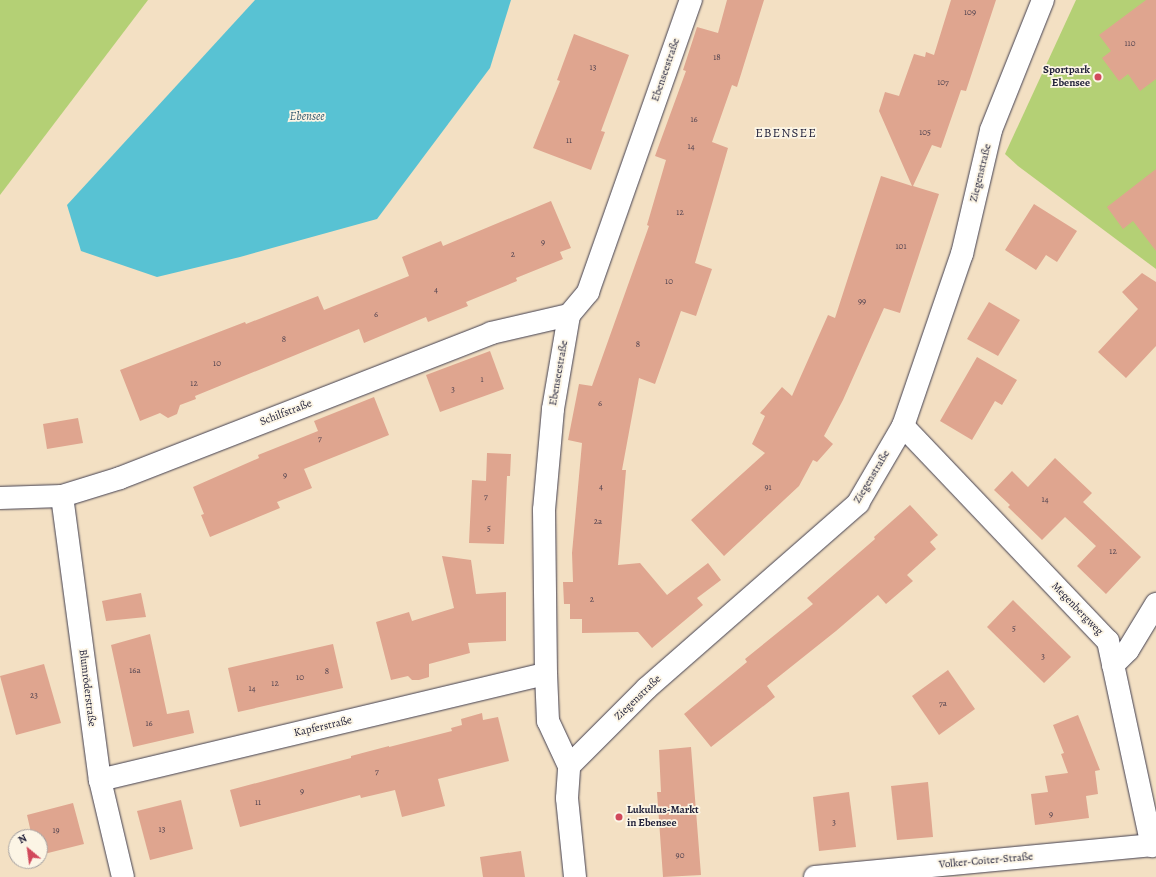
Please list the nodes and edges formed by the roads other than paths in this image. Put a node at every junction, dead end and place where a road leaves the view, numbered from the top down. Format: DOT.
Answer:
graph roads {
  1 [pos="691,0"];
  2 [pos="1043,0"];
  3 [pos="569,315"];
  4 [pos="903,426"];
  5 [pos="62,496"];
  6 [pos="0,498"];
  7 [pos="1156,604"];
  8 [pos="1113,665"];
  9 [pos="546,674"];
  10 [pos="569,766"];
  11 [pos="100,780"];
  12 [pos="1154,845"];
  13 [pos="123,877"];
  14 [pos="575,877"];
  15 [pos="815,877"];
  1 -- 3 [label="street, Ebenseestraße"];
  2 -- 4 [label="street, Ziegenstraße"];
  3 -- 5 [label="street, Schilfstraße"];
  3 -- 9 [label="street, Ebenseestraße"];
  4 -- 8 [label="street, Megenbergweg"];
  4 -- 10 [label="street, Ziegenstraße"];
  5 -- 6 [label="street, Schilfstraße"];
  5 -- 11 [label="street, Blumröderstraße"];
  7 -- 8 [label="street"];
  8 -- 12 [label="street, Megenbergweg"];
  9 -- 10 [label="street, Ebenseestraße"];
  9 -- 11 [label="street, Kapferstraße"];
  10 -- 14 [label="street"];
  11 -- 13 [label="street, Blumröderstraße"];
  12 -- 15 [label="street, Volker-Coiter-Straße"];
}
